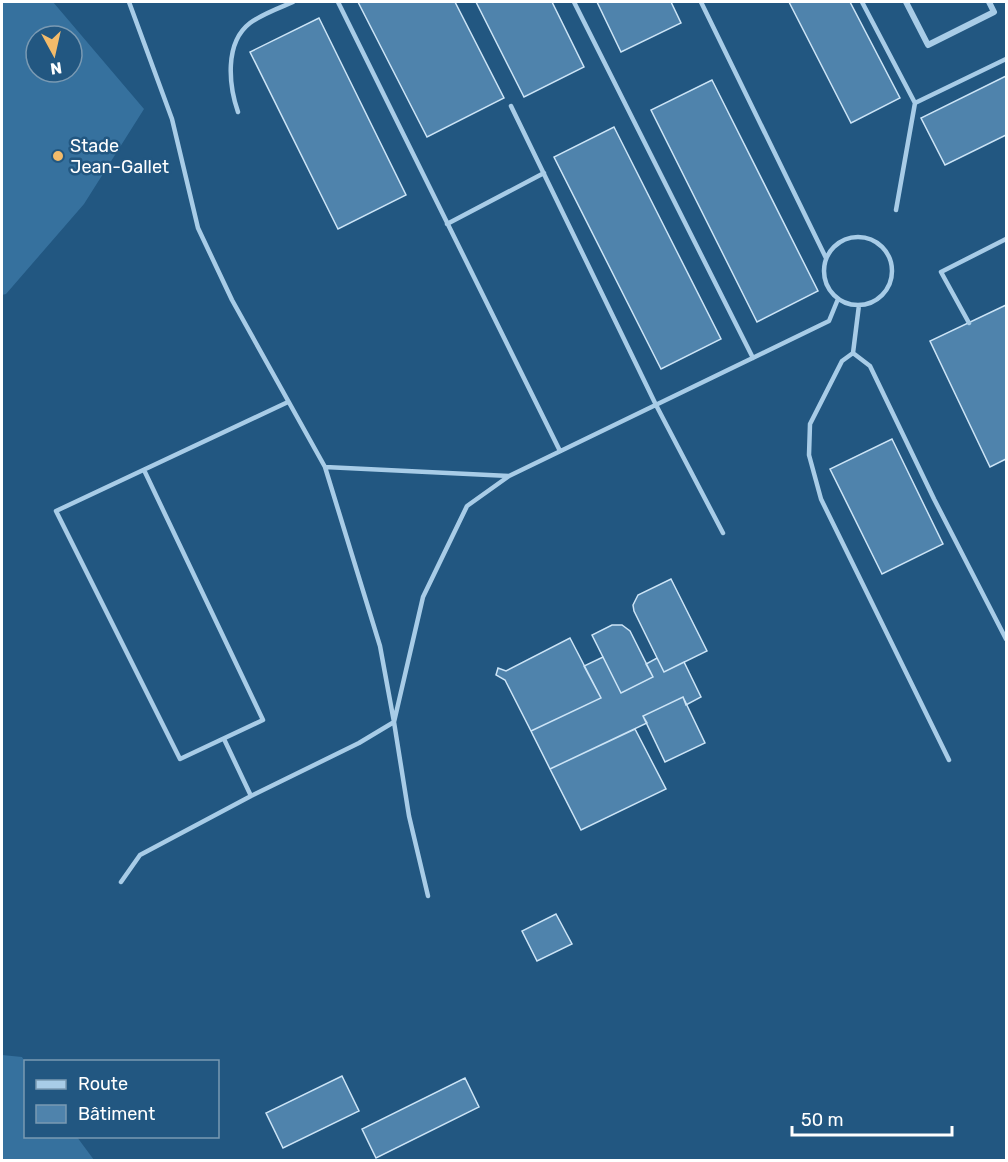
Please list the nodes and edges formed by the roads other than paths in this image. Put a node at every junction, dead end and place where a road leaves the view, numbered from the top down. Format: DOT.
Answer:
graph roads {
  1 [pos="129,2"];
  2 [pos="293,2"];
  3 [pos="338,2"];
  4 [pos="574,2"];
  5 [pos="701,2"];
  6 [pos="862,2"];
  7 [pos="906,2"];
  8 [pos="989,2"];
  9 [pos="1006,59"];
  10 [pos="915,103"];
  11 [pos="511,106"];
  12 [pos="238,112"];
  13 [pos="544,173"];
  14 [pos="896,210"];
  15 [pos="447,224"];
  16 [pos="1006,239"];
  17 [pos="826,258"];
  18 [pos="838,299"];
  19 [pos="859,305"];
  20 [pos="969,323"];
  21 [pos="853,353"];
  22 [pos="753,358"];
  23 [pos="288,402"];
  24 [pos="656,405"];
  25 [pos="560,451"];
  26 [pos="325,467"];
  27 [pos="144,470"];
  28 [pos="509,476"];
  29 [pos="723,533"];
  30 [pos="1006,639"];
  31 [pos="394,722"];
  32 [pos="224,739"];
  33 [pos="949,760"];
  34 [pos="251,796"];
  35 [pos="121,882"];
  36 [pos="428,896"];
  1 -- 23 [label="lane"];
  2 -- 12 [label="lane"];
  3 -- 15 [label="lane"];
  4 -- 22 [label="lane"];
  5 -- 17 [label="lane"];
  6 -- 10 [label="lane"];
  7 -- 8 [label="street"];
  9 -- 10 [label="lane"];
  10 -- 14 [label="lane"];
  11 -- 13 [label="lane"];
  13 -- 15 [label="lane"];
  13 -- 24 [label="lane"];
  15 -- 25 [label="lane"];
  16 -- 20 [label="lane"];
  17 -- 18 [label="lane"];
  17 -- 19 [label="lane"];
  18 -- 19 [label="lane"];
  18 -- 22 [label="lane"];
  19 -- 21 [label="lane"];
  21 -- 30 [label="lane"];
  21 -- 33 [label="lane"];
  22 -- 24 [label="lane"];
  23 -- 26 [label="lane"];
  23 -- 27 [label="lane"];
  24 -- 25 [label="lane"];
  24 -- 29 [label="lane"];
  25 -- 28 [label="lane"];
  26 -- 28 [label="lane"];
  26 -- 31 [label="lane"];
  27 -- 32 [label="lane"];
  27 -- 32 [label="lane"];
  28 -- 31 [label="lane"];
  31 -- 34 [label="lane"];
  31 -- 36 [label="lane"];
  32 -- 34 [label="lane"];
  34 -- 35 [label="lane"];
}
